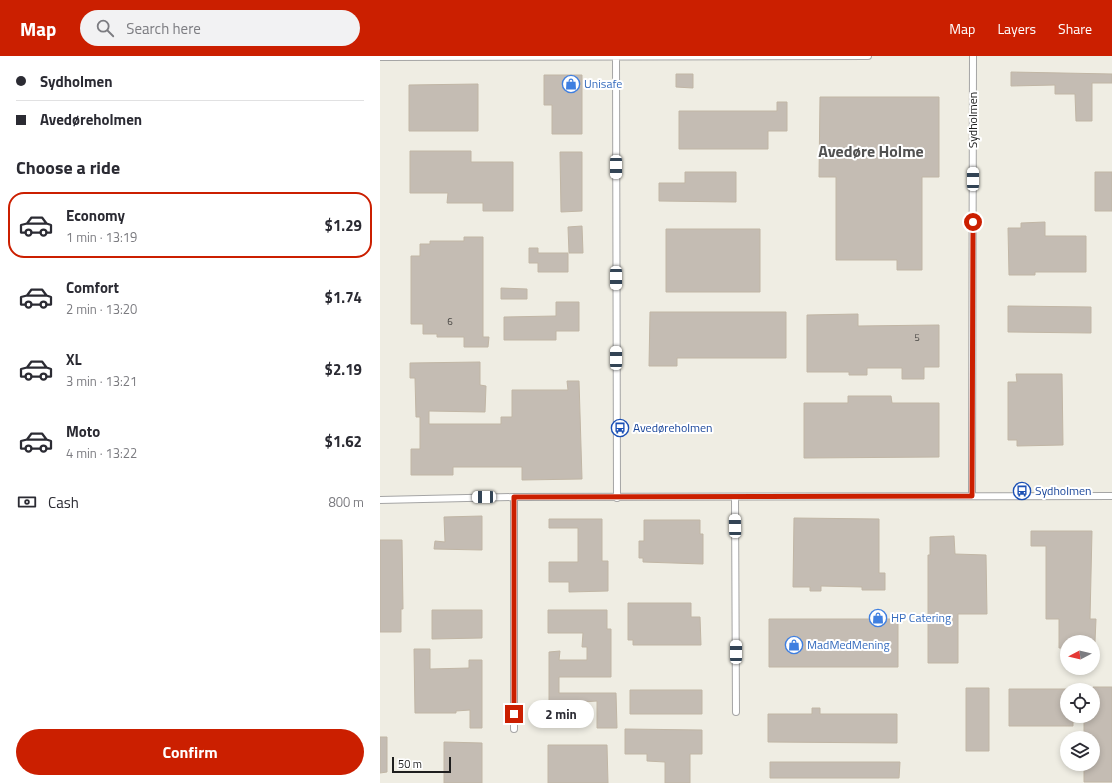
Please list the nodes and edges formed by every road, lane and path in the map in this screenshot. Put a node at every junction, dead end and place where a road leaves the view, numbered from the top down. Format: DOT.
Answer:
graph roads {
  1 [pos="495,56"];
  2 [pos="800,56"];
  3 [pos="868,56"];
  4 [pos="973,56"];
  5 [pos="380,57"];
  6 [pos="616,57"];
  7 [pos="972,496"];
  8 [pos="1112,496"];
  9 [pos="514,497"];
  10 [pos="735,497"];
  11 [pos="617,498"];
  12 [pos="380,500"];
  13 [pos="736,712"];
  14 [pos="514,729"];
  1 -- 5 [label="street"];
  1 -- 6 [label="street"];
  2 -- 3 [label="street"];
  2 -- 6 [label="street"];
  4 -- 7 [label="street, Sydholmen"];
  6 -- 11 [label="street"];
  7 -- 8 [label="street"];
  7 -- 10 [label="street"];
  9 -- 11 [label="street"];
  9 -- 12 [label="street"];
  9 -- 14 [label="street"];
  10 -- 11 [label="street"];
  10 -- 13 [label="street"];
}
